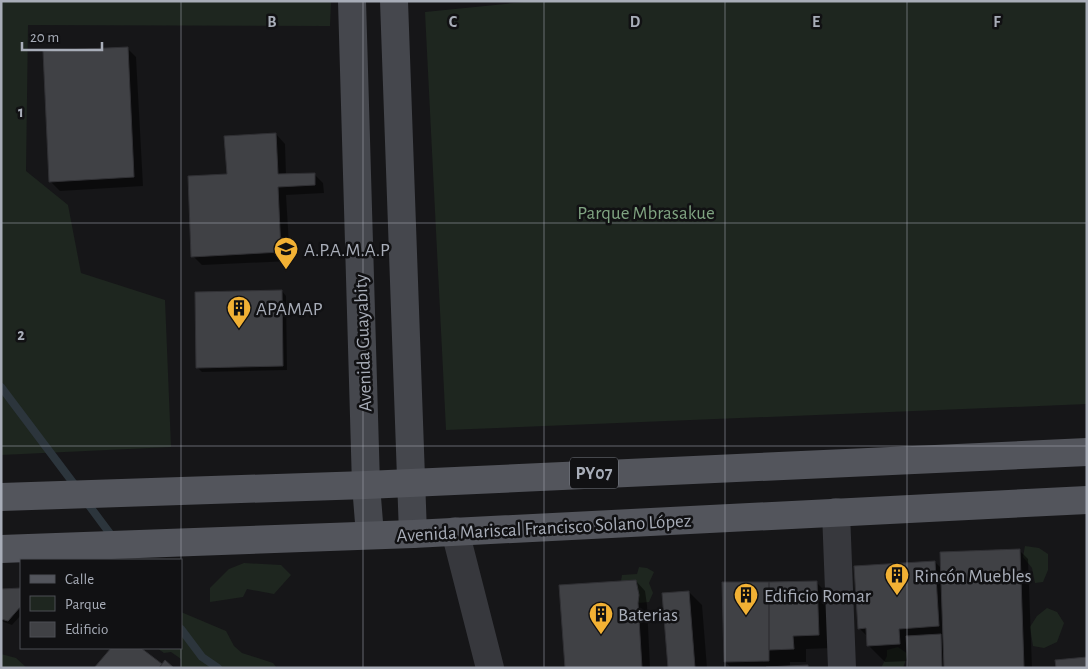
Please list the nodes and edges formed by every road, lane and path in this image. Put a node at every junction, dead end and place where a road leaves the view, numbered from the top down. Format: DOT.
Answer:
graph roads {
  1 [pos="352,1"];
  2 [pos="394,1"];
  3 [pos="1087,452"];
  4 [pos="411,483"];
  5 [pos="366,485"];
  6 [pos="1,497"];
  7 [pos="1087,500"];
  8 [pos="836,512"];
  9 [pos="455,531"];
  10 [pos="413,534"];
  11 [pos="370,535"];
  12 [pos="1,549"];
  13 [pos="490,668"];
  14 [pos="842,668"];
  1 -- 5 [label="street, Avenida Guayabity"];
  2 -- 4 [label="street"];
  3 -- 4 [label="main road, PY07"];
  4 -- 5 [label="main road, PY07"];
  4 -- 10 [label="street"];
  5 -- 6 [label="main road, PY07"];
  5 -- 11 [label="street, Avenida Guayabity"];
  7 -- 8 [label="main road, Avenida Mariscal Francisco Solano López"];
  8 -- 9 [label="main road, Avenida Mariscal Francisco Solano López"];
  8 -- 14 [label="street"];
  9 -- 10 [label="main road, Avenida Mariscal Francisco Solano López"];
  9 -- 13 [label="street"];
  10 -- 11 [label="main road, Avenida Mariscal Francisco Solano López"];
  11 -- 12 [label="main road, Avenida Mariscal Francisco Solano López"];
}
